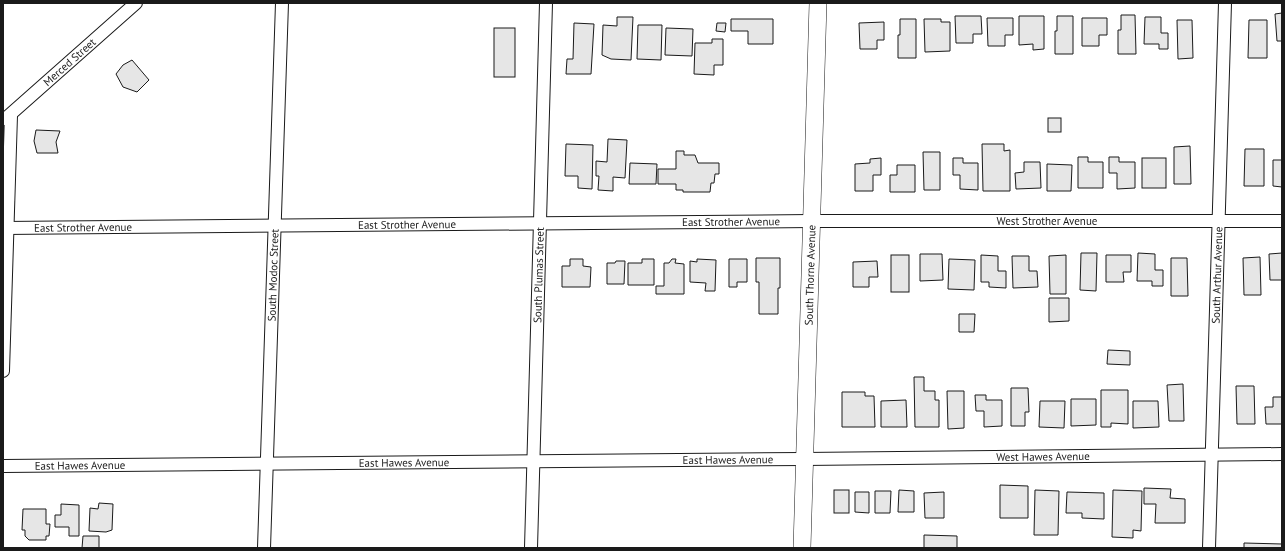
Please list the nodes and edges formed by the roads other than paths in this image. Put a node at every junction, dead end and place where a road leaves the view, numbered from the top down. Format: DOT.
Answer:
graph roads {
  1 [pos="136,3"];
  2 [pos="282,3"];
  3 [pos="546,3"];
  4 [pos="818,3"];
  5 [pos="1225,3"];
  6 [pos="7,118"];
  7 [pos="812,220"];
  8 [pos="1282,221"];
  9 [pos="1218,222"];
  10 [pos="540,223"];
  11 [pos="275,226"];
  12 [pos="5,228"];
  13 [pos="3,371"];
  14 [pos="1212,454"];
  15 [pos="1282,454"];
  16 [pos="804,460"];
  17 [pos="533,462"];
  18 [pos="266,464"];
  19 [pos="3,466"];
  20 [pos="264,548"];
  21 [pos="531,548"];
  22 [pos="802,548"];
  23 [pos="1209,548"];
  1 -- 6 [label="street, Merced Street"];
  2 -- 11 [label="street, South Modoc Street"];
  3 -- 10 [label="street, South Plumas Street"];
  4 -- 7 [label="main road, South Thorne Avenue"];
  5 -- 9 [label="street, South Arthur Avenue"];
  6 -- 12 [label="street"];
  7 -- 9 [label="street, West Strother Avenue"];
  7 -- 10 [label="street, East Strother Avenue"];
  7 -- 16 [label="main road, South Thorne Avenue"];
  8 -- 9 [label="street, West Strother Avenue"];
  9 -- 14 [label="street, South Arthur Avenue"];
  10 -- 11 [label="street, East Strother Avenue"];
  10 -- 17 [label="street, South Plumas Street"];
  11 -- 12 [label="street, East Strother Avenue"];
  11 -- 18 [label="street, South Modoc Street"];
  12 -- 13 [label="street"];
  14 -- 15 [label="street, West Hawes Avenue"];
  14 -- 16 [label="street, West Hawes Avenue"];
  14 -- 23 [label="street, South Arthur Avenue"];
  16 -- 17 [label="street, East Hawes Avenue"];
  16 -- 22 [label="main road, South Thorne Avenue"];
  17 -- 18 [label="street, East Hawes Avenue"];
  17 -- 21 [label="street, South Plumas Street"];
  18 -- 19 [label="street, East Hawes Avenue"];
  18 -- 20 [label="street, South Modoc Street"];
}
